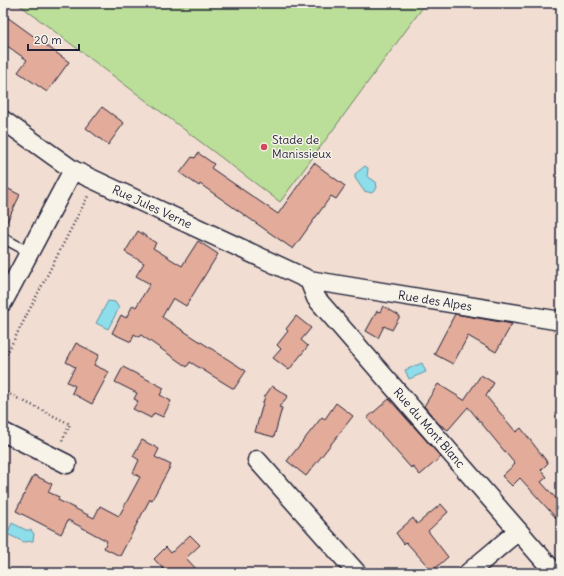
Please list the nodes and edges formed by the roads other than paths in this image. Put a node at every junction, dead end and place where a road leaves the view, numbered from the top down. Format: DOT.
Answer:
graph roads {
  1 [pos="3,120"];
  2 [pos="73,170"];
  3 [pos="3,238"];
  4 [pos="29,252"];
  5 [pos="309,280"];
  6 [pos="3,302"];
  7 [pos="561,321"];
  8 [pos="3,432"];
  9 [pos="256,460"];
  10 [pos="61,461"];
  11 [pos="518,531"];
  12 [pos="357,573"];
  13 [pos="468,573"];
  14 [pos="555,573"];
  1 -- 2 [label="street, Rue Jules Verne"];
  2 -- 4 [label="street"];
  2 -- 5 [label="street, Rue Jules Verne"];
  3 -- 4 [label="lane"];
  4 -- 6 [label="street"];
  5 -- 7 [label="street, Rue des Alpes"];
  5 -- 11 [label="street, Rue du Mont Blanc"];
  8 -- 10 [label="street"];
  9 -- 12 [label="street"];
  11 -- 13 [label="street"];
  11 -- 14 [label="street, Rue du Mont Blanc"];
}
